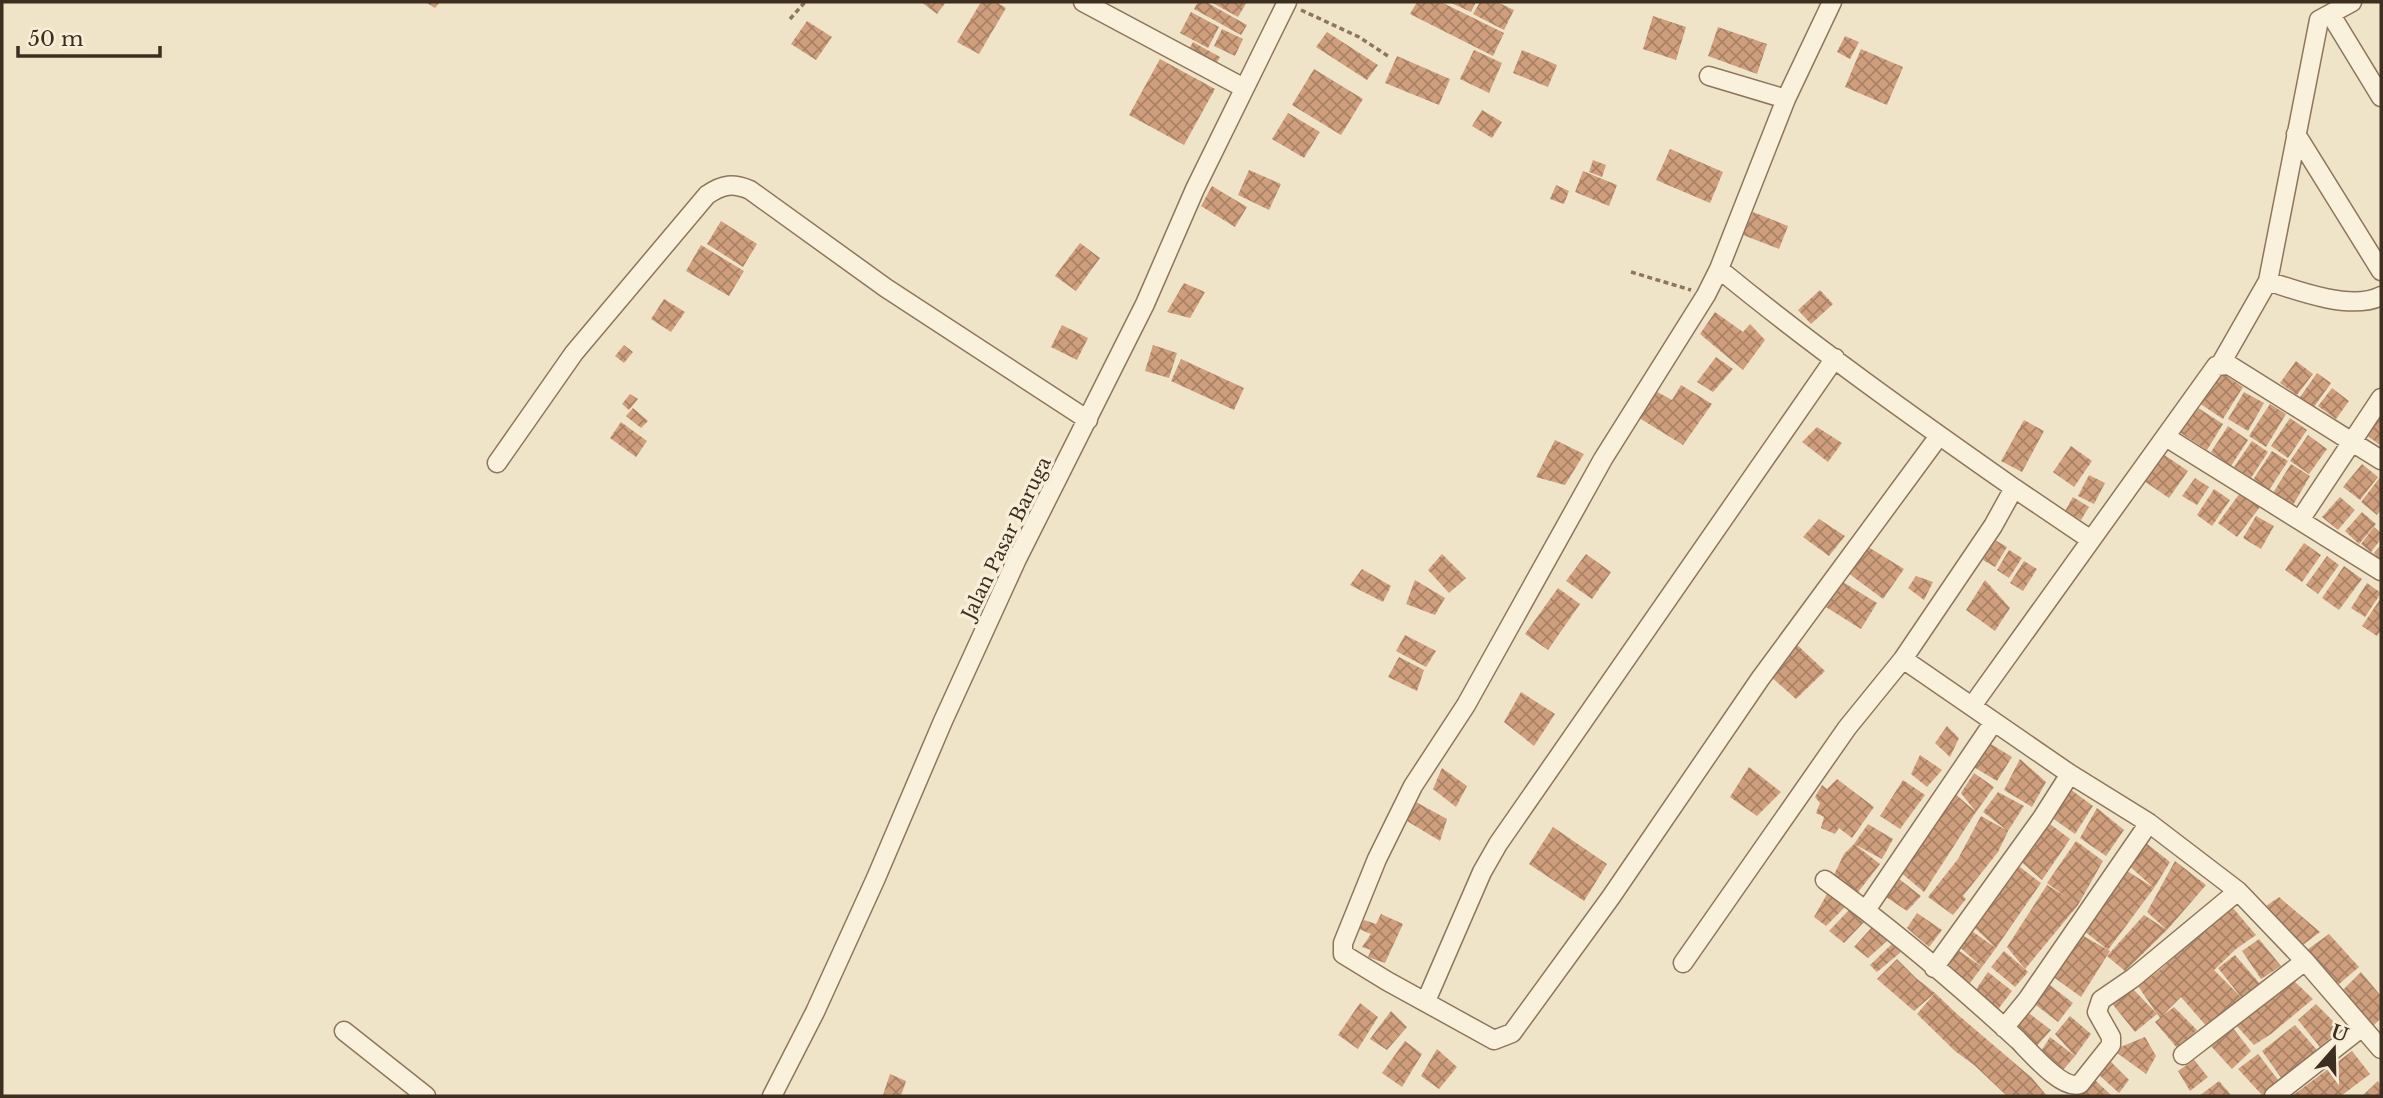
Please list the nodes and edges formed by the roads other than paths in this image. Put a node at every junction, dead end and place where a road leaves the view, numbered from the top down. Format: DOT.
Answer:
graph roads {
  1 [pos="1083,2"];
  2 [pos="1832,2"];
  3 [pos="2352,2"];
  4 [pos="1286,3"];
  5 [pos="2331,15"];
  6 [pos="1709,76"];
  7 [pos="1244,88"];
  8 [pos="2381,97"];
  9 [pos="1786,99"];
  10 [pos="2296,134"];
  11 [pos="1719,270"];
  12 [pos="2381,271"];
  13 [pos="2268,281"];
  14 [pos="2381,296"];
  15 [pos="1835,358"];
  16 [pos="2220,365"];
  17 [pos="2381,398"];
  18 [pos="1088,420"];
  19 [pos="1939,436"];
  20 [pos="2166,437"];
  21 [pos="2353,442"];
  22 [pos="2381,460"];
  23 [pos="497,463"];
  24 [pos="2014,488"];
  25 [pos="2300,520"];
  26 [pos="2091,540"];
  27 [pos="2381,571"];
  28 [pos="1903,659"];
  29 [pos="1972,706"];
  30 [pos="1993,723"];
  31 [pos="2070,774"];
  32 [pos="2149,823"];
  33 [pos="1825,880"];
  34 [pos="2238,891"];
  35 [pos="1866,911"];
  36 [pos="2305,961"];
  37 [pos="1683,963"];
  38 [pos="1934,968"];
  39 [pos="1426,1001"];
  40 [pos="2004,1028"];
  41 [pos="2361,1028"];
  42 [pos="344,1031"];
  43 [pos="2381,1049"];
  44 [pos="2183,1055"];
  45 [pos="426,1096"];
  46 [pos="772,1096"];
  47 [pos="2274,1096"];
  1 -- 7 [label="street"];
  2 -- 9 [label="street"];
  3 -- 5 [label="street"];
  4 -- 7 [label="street, Jalan Pasar Baruga"];
  5 -- 8 [label="street"];
  5 -- 10 [label="street"];
  6 -- 9 [label="street"];
  7 -- 18 [label="street, Jalan Pasar Baruga"];
  9 -- 11 [label="street"];
  10 -- 12 [label="street"];
  10 -- 13 [label="street"];
  11 -- 15 [label="street"];
  11 -- 39 [label="street"];
  13 -- 14 [label="street"];
  13 -- 16 [label="street"];
  15 -- 19 [label="street"];
  15 -- 39 [label="street"];
  16 -- 20 [label="street"];
  16 -- 21 [label="street"];
  17 -- 21 [label="street"];
  18 -- 23 [label="street"];
  18 -- 46 [label="street, Jalan Pasar Baruga"];
  19 -- 24 [label="street"];
  19 -- 39 [label="street"];
  20 -- 25 [label="street"];
  20 -- 26 [label="street"];
  21 -- 22 [label="street"];
  21 -- 25 [label="street"];
  24 -- 26 [label="street"];
  24 -- 28 [label="street"];
  25 -- 27 [label="street"];
  26 -- 29 [label="street"];
  28 -- 29 [label="street"];
  28 -- 37 [label="street"];
  29 -- 30 [label="street"];
  30 -- 31 [label="street"];
  30 -- 35 [label="street"];
  31 -- 32 [label="street"];
  31 -- 38 [label="street"];
  32 -- 34 [label="street"];
  32 -- 40 [label="street"];
  33 -- 35 [label="street"];
  34 -- 36 [label="street"];
  34 -- 40 [label="street"];
  35 -- 38 [label="street"];
  36 -- 41 [label="street"];
  36 -- 44 [label="street"];
  38 -- 40 [label="street"];
  41 -- 43 [label="street"];
  41 -- 47 [label="street"];
  42 -- 45 [label="street"];
}
